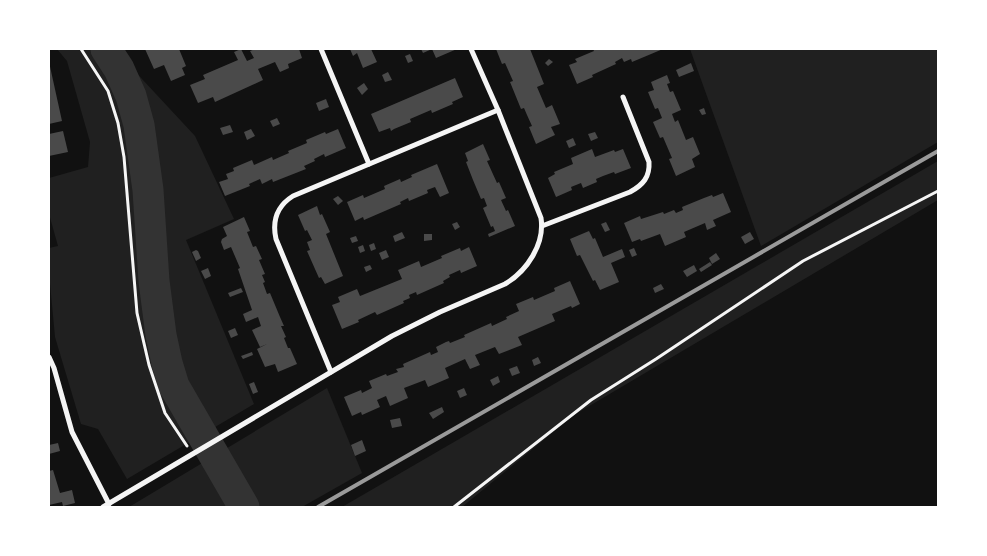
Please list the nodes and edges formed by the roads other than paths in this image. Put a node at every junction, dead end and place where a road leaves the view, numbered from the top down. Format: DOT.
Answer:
graph roads {
  1 [pos="321,49"];
  2 [pos="471,49"];
  3 [pos="623,97"];
  4 [pos="498,110"];
  5 [pos="369,164"];
  6 [pos="542,226"];
  7 [pos="49,356"];
  8 [pos="331,372"];
  9 [pos="109,504"];
  10 [pos="103,507"];
  1 -- 5 [label="street"];
  2 -- 4 [label="street"];
  3 -- 6 [label="street"];
  4 -- 5 [label="street"];
  4 -- 6 [label="street"];
  5 -- 8 [label="street"];
  6 -- 8 [label="street"];
  7 -- 9 [label="street"];
  8 -- 9 [label="street"];
  9 -- 10 [label="street"];
}
